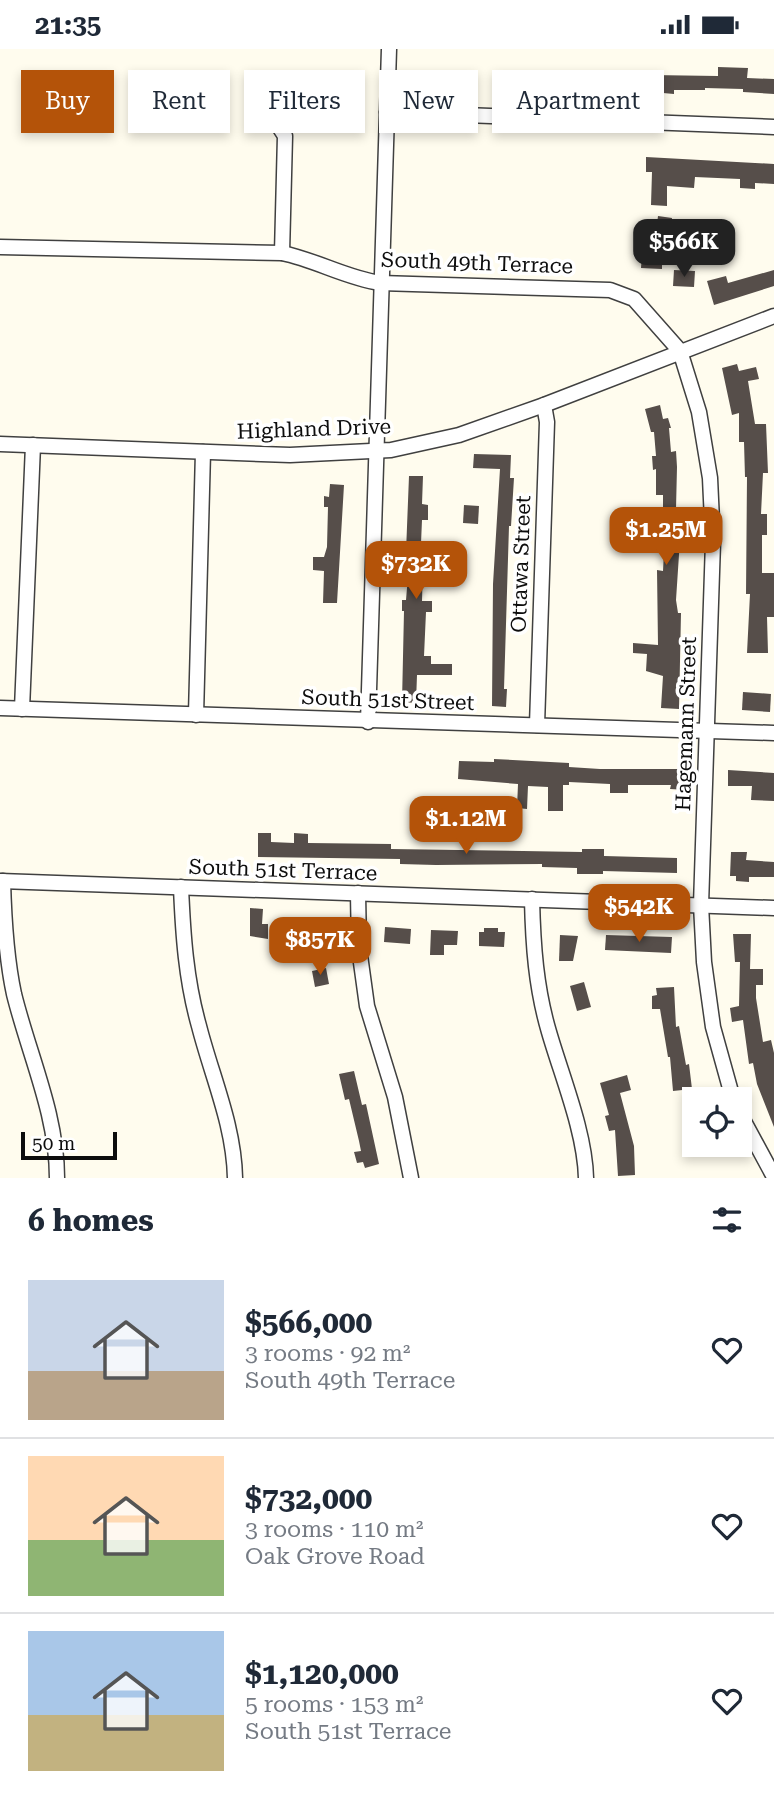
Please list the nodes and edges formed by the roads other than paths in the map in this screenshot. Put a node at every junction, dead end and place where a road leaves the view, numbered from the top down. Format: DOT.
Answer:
graph roads {
  1 [pos="389,49"];
  2 [pos="388,70"];
  3 [pos="478,116"];
  4 [pos="774,127"];
  5 [pos="283,133"];
  6 [pos="386,133"];
  7 [pos="0,247"];
  8 [pos="282,253"];
  9 [pos="380,283"];
  10 [pos="774,316"];
  11 [pos="680,351"];
  12 [pos="544,405"];
  13 [pos="0,444"];
  14 [pos="33,445"];
  15 [pos="203,452"];
  16 [pos="375,452"];
  17 [pos="0,708"];
  18 [pos="22,709"];
  19 [pos="197,715"];
  20 [pos="368,722"];
  21 [pos="537,725"];
  22 [pos="707,731"];
  23 [pos="774,733"];
  24 [pos="1,881"];
  25 [pos="181,887"];
  26 [pos="358,894"];
  27 [pos="532,899"];
  28 [pos="701,905"];
  29 [pos="774,908"];
  30 [pos="730,1087"];
  31 [pos="752,1136"];
  32 [pos="774,1177"];
  33 [pos="57,1178"];
  34 [pos="235,1178"];
  35 [pos="411,1178"];
  36 [pos="586,1178"];
  1 -- 2 [label="street"];
  3 -- 4 [label="street"];
  5 -- 8 [label="street"];
  6 -- 9 [label="street"];
  7 -- 8 [label="street, South 49th Terrace"];
  8 -- 9 [label="street, South 49th Terrace"];
  9 -- 11 [label="street, South 49th Terrace"];
  9 -- 16 [label="street"];
  10 -- 11 [label="street, Highland Drive"];
  11 -- 12 [label="street, Highland Drive"];
  11 -- 22 [label="street, Hagemann Street"];
  12 -- 16 [label="street, Highland Drive"];
  12 -- 21 [label="street, Ottawa Street"];
  13 -- 14 [label="street, Highland Drive"];
  14 -- 15 [label="street, Highland Drive"];
  14 -- 18 [label="street"];
  15 -- 16 [label="street, Highland Drive"];
  15 -- 19 [label="street"];
  16 -- 20 [label="street"];
  17 -- 18 [label="street, South 51st Street"];
  18 -- 19 [label="street, South 51st Street"];
  19 -- 20 [label="street, South 51st Street"];
  20 -- 21 [label="street, South 51st Street"];
  21 -- 22 [label="street, South 51st Street"];
  22 -- 23 [label="street, South 51st Street"];
  22 -- 28 [label="street, Hagemann Street"];
  24 -- 25 [label="street, South 51st Terrace"];
  24 -- 33 [label="street"];
  25 -- 26 [label="street, South 51st Terrace"];
  25 -- 34 [label="street"];
  26 -- 27 [label="street, South 51st Terrace"];
  26 -- 35 [label="street"];
  27 -- 28 [label="street, South 51st Terrace"];
  27 -- 36 [label="street"];
  28 -- 29 [label="street, South 51st Terrace"];
  28 -- 30 [label="street, Hagemann Street"];
  31 -- 32 [label="street"];
}
